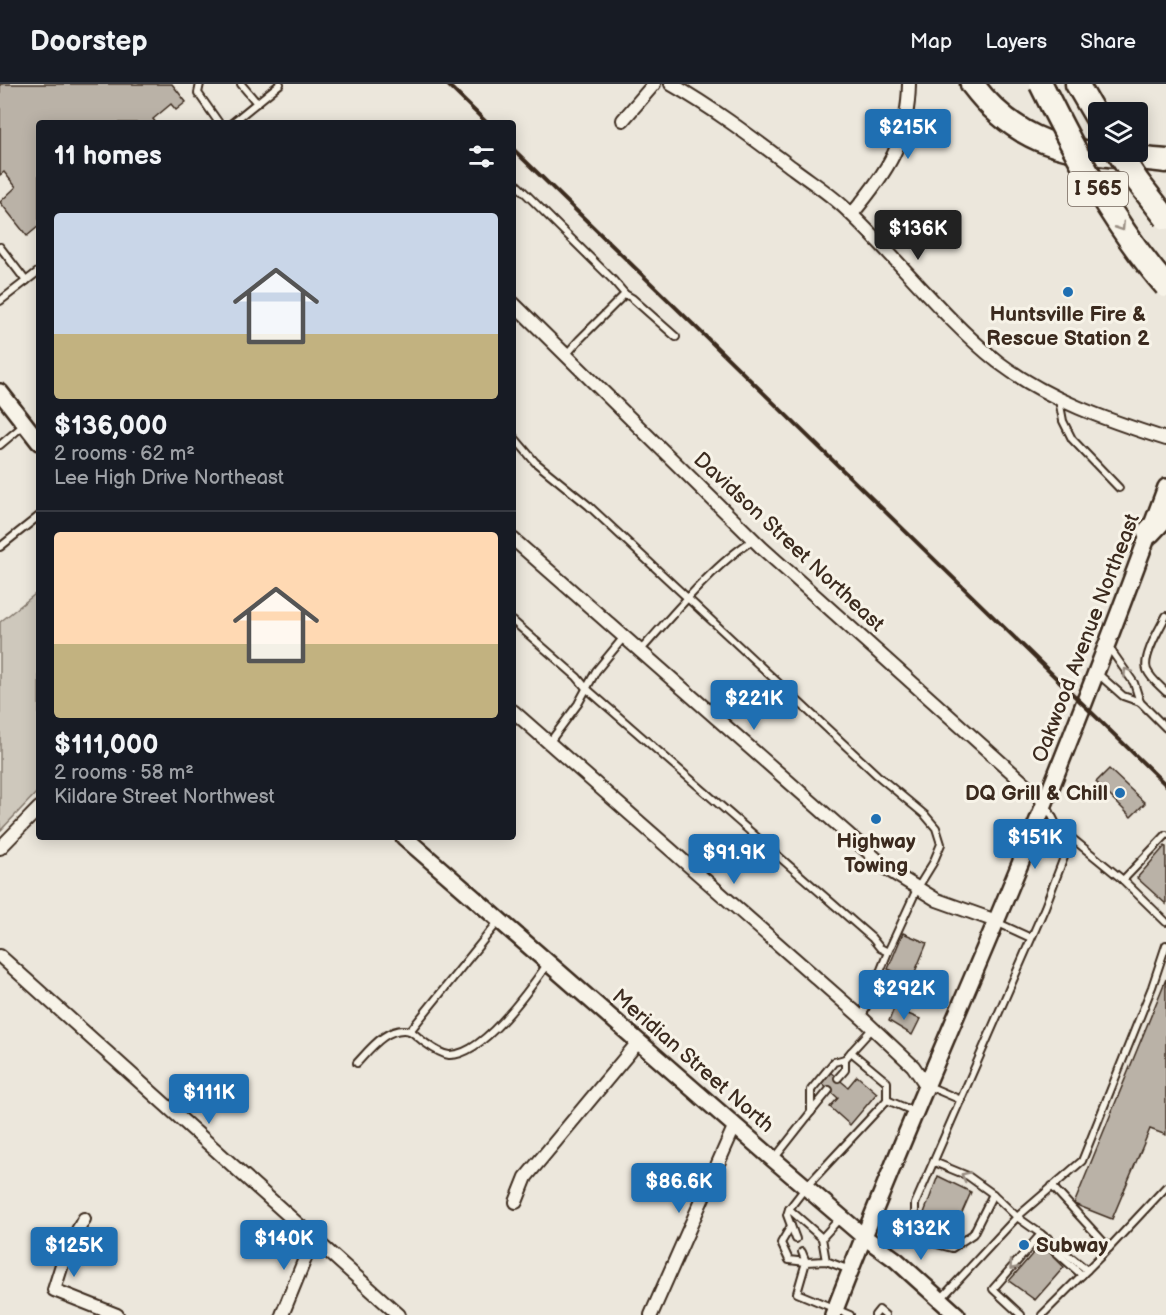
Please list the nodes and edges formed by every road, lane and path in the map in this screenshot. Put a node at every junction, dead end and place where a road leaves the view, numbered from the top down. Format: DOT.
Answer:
graph roads {
  1 [pos="200,84"];
  2 [pos="241,84"];
  3 [pos="280,84"];
  4 [pos="654,84"];
  5 [pos="671,84"];
  6 [pos="909,84"];
  7 [pos="972,84"];
  8 [pos="1041,84"];
  9 [pos="1077,84"];
  10 [pos="257,103"];
  11 [pos="1088,103"];
  12 [pos="217,120"];
  13 [pos="236,120"];
  14 [pos="623,120"];
  15 [pos="1163,161"];
  16 [pos="1125,162"];
  17 [pos="517,185"];
  18 [pos="852,214"];
  19 [pos="1166,218"];
  20 [pos="0,247"];
  21 [pos="36,273"];
  22 [pos="26,281"];
  23 [pos="1166,286"];
  24 [pos="625,294"];
  25 [pos="0,301"];
  26 [pos="516,306"];
  27 [pos="676,337"];
  28 [pos="566,355"];
  29 [pos="0,392"];
  30 [pos="1059,400"];
  31 [pos="25,424"];
  32 [pos="36,438"];
  33 [pos="1166,439"];
  34 [pos="516,440"];
  35 [pos="0,445"];
  36 [pos="1166,487"];
  37 [pos="1119,488"];
  38 [pos="1166,514"];
  39 [pos="36,518"];
  40 [pos="1149,532"];
  41 [pos="754,540"];
  42 [pos="516,542"];
  43 [pos="0,547"];
  44 [pos="688,598"];
  45 [pos="1166,616"];
  46 [pos="516,624"];
  47 [pos="624,637"];
  48 [pos="1108,646"];
  49 [pos="640,651"];
  50 [pos="1097,673"];
  51 [pos="586,688"];
  52 [pos="1166,692"];
  53 [pos="1140,702"];
  54 [pos="516,714"];
  55 [pos="1166,728"];
  56 [pos="549,743"];
  57 [pos="1045,802"];
  58 [pos="36,811"];
  59 [pos="1166,836"];
  60 [pos="1071,839"];
  61 [pos="407,840"];
  62 [pos="0,849"];
  63 [pos="1123,880"];
  64 [pos="917,889"];
  65 [pos="498,921"];
  66 [pos="996,921"];
  67 [pos="1166,922"];
  68 [pos="1031,938"];
  69 [pos="1166,945"];
  70 [pos="888,952"];
  71 [pos="0,956"];
  72 [pos="548,963"];
  73 [pos="862,1018"];
  74 [pos="872,1029"];
  75 [pos="410,1031"];
  76 [pos="639,1041"];
  77 [pos="851,1052"];
  78 [pos="844,1059"];
  79 [pos="357,1063"];
  80 [pos="838,1078"];
  81 [pos="926,1085"];
  82 [pos="829,1090"];
  83 [pos="888,1100"];
  84 [pos="962,1100"];
  85 [pos="811,1112"];
  86 [pos="915,1112"];
  87 [pos="735,1125"];
  88 [pos="773,1159"];
  89 [pos="934,1162"];
  90 [pos="806,1186"];
  91 [pos="1052,1186"];
  92 [pos="1166,1187"];
  93 [pos="993,1194"];
  94 [pos="516,1202"];
  95 [pos="789,1209"];
  96 [pos="841,1216"];
  97 [pos="1017,1217"];
  98 [pos="84,1219"];
  99 [pos="791,1226"];
  100 [pos="863,1236"];
  101 [pos="1045,1236"];
  102 [pos="822,1238"];
  103 [pos="313,1239"];
  104 [pos="796,1239"];
  105 [pos="1110,1248"];
  106 [pos="802,1252"];
  107 [pos="826,1261"];
  108 [pos="806,1262"];
  109 [pos="850,1270"];
  110 [pos="1084,1273"];
  111 [pos="939,1301"];
  112 [pos="840,1313"];
  113 [pos="117,1315"];
  114 [pos="282,1315"];
  115 [pos="399,1315"];
  116 [pos="651,1315"];
  117 [pos="875,1315"];
  118 [pos="885,1315"];
  119 [pos="957,1315"];
  120 [pos="1021,1315"];
  121 [pos="1042,1315"];
  1 -- 12 [label="lane"];
  2 -- 10 [label="lane"];
  3 -- 10 [label="lane"];
  4 -- 14 [label="street"];
  5 -- 18 [label="street"];
  6 -- 18 [label="street"];
  7 -- 15 [label="highway"];
  8 -- 23 [label="highway, I 565, one-way, bridge"];
  9 -- 11 [label="highway"];
  10 -- 13 [label="lane"];
  16 -- 19 [label="highway, I 565, bridge"];
  17 -- 24 [label="lane"];
  18 -- 30 [label="street"];
  20 -- 22 [label="lane"];
  21 -- 22 [label="lane"];
  22 -- 25 [label="lane"];
  24 -- 27 [label="lane"];
  24 -- 28 [label="lane"];
  26 -- 28 [label="street, Davidson Street Northeast"];
  28 -- 41 [label="street, Davidson Street Northeast"];
  29 -- 31 [label="street"];
  30 -- 33 [label="street"];
  30 -- 37 [label="lane"];
  31 -- 32 [label="street"];
  31 -- 35 [label="lane"];
  34 -- 44 [label="lane"];
  36 -- 40 [label="street, Oakwood Avenue Northeast"];
  38 -- 40 [label="highway"];
  39 -- 43 [label="lane"];
  40 -- 48 [label="street, Oakwood Avenue Northeast"];
  41 -- 44 [label="lane"];
  41 -- 57 [label="street, Davidson Street Northeast"];
  42 -- 47 [label="street"];
  44 -- 49 [label="lane"];
  44 -- 64 [label="lane"];
  45 -- 52 [label="lane"];
  46 -- 51 [label="lane"];
  47 -- 49 [label="street"];
  47 -- 51 [label="lane"];
  48 -- 50 [label="street, Oakwood Avenue Northeast"];
  53 -- 48 [label="lane, one-way"];
  49 -- 64 [label="street"];
  50 -- 53 [label="lane"];
  50 -- 57 [label="street, Oakwood Avenue Northeast"];
  51 -- 56 [label="lane"];
  51 -- 70 [label="lane"];
  53 -- 55 [label="lane"];
  54 -- 56 [label="street"];
  56 -- 73 [label="street"];
  57 -- 60 [label="lane"];
  57 -- 66 [label="street, Oakwood Avenue Northeast"];
  58 -- 62 [label="street"];
  59 -- 63 [label="lane"];
  60 -- 63 [label="lane"];
  60 -- 68 [label="lane"];
  61 -- 65 [label="street, Meridian Street North"];
  63 -- 67 [label="lane"];
  64 -- 66 [label="street"];
  64 -- 70 [label="lane"];
  65 -- 72 [label="street, Meridian Street North"];
  65 -- 75 [label="lane"];
  66 -- 68 [label="lane"];
  66 -- 81 [label="street, Oakwood Avenue Northeast"];
  68 -- 84 [label="lane"];
  69 -- 91 [label="lane"];
  70 -- 73 [label="lane"];
  71 -- 103 [label="street"];
  72 -- 75 [label="lane"];
  72 -- 76 [label="street, Meridian Street North"];
  73 -- 74 [label="street"];
  74 -- 77 [label="lane"];
  74 -- 81 [label="street"];
  75 -- 79 [label="lane"];
  76 -- 87 [label="street, Meridian Street North"];
  76 -- 94 [label="street"];
  77 -- 78 [label="lane"];
  77 -- 83 [label="lane"];
  78 -- 80 [label="lane"];
  78 -- 85 [label="lane"];
  81 -- 84 [label="lane"];
  81 -- 86 [label="street, Oakwood Avenue Northeast"];
  82 -- 85 [label="lane"];
  83 -- 86 [label="lane"];
  83 -- 90 [label="lane"];
  84 -- 89 [label="lane"];
  85 -- 88 [label="lane"];
  86 -- 100 [label="street, Oakwood Avenue Northeast"];
  87 -- 88 [label="street, Meridian Street North"];
  87 -- 116 [label="street"];
  88 -- 90 [label="street, Meridian Street North"];
  93 -- 89 [label="lane, one-way"];
  89 -- 93 [label="lane"];
  90 -- 95 [label="lane"];
  90 -- 96 [label="street, Meridian Street North"];
  91 -- 97 [label="lane"];
  91 -- 105 [label="lane"];
  92 -- 105 [label="lane"];
  93 -- 97 [label="lane"];
  95 -- 99 [label="lane"];
  95 -- 102 [label="lane"];
  96 -- 100 [label="street, Meridian Street North"];
  96 -- 102 [label="lane"];
  97 -- 101 [label="lane"];
  97 -- 111 [label="lane"];
  98 -- 113 [label="street"];
  99 -- 104 [label="lane"];
  99 -- 108 [label="lane"];
  100 -- 109 [label="street, Oakwood Avenue Northeast"];
  100 -- 111 [label="street, Meridian Street North"];
  101 -- 110 [label="lane"];
  101 -- 120 [label="lane, one-way"];
  102 -- 107 [label="lane"];
  103 -- 114 [label="street"];
  103 -- 115 [label="street"];
  105 -- 110 [label="lane"];
  106 -- 108 [label="lane"];
  107 -- 108 [label="lane"];
  107 -- 109 [label="lane"];
  108 -- 112 [label="lane"];
  109 -- 112 [label="street, Oakwood Avenue Northeast"];
  110 -- 121 [label="lane"];
  111 -- 119 [label="street, Meridian Street North"];
  117 -- 118 [label="lane"];
}
